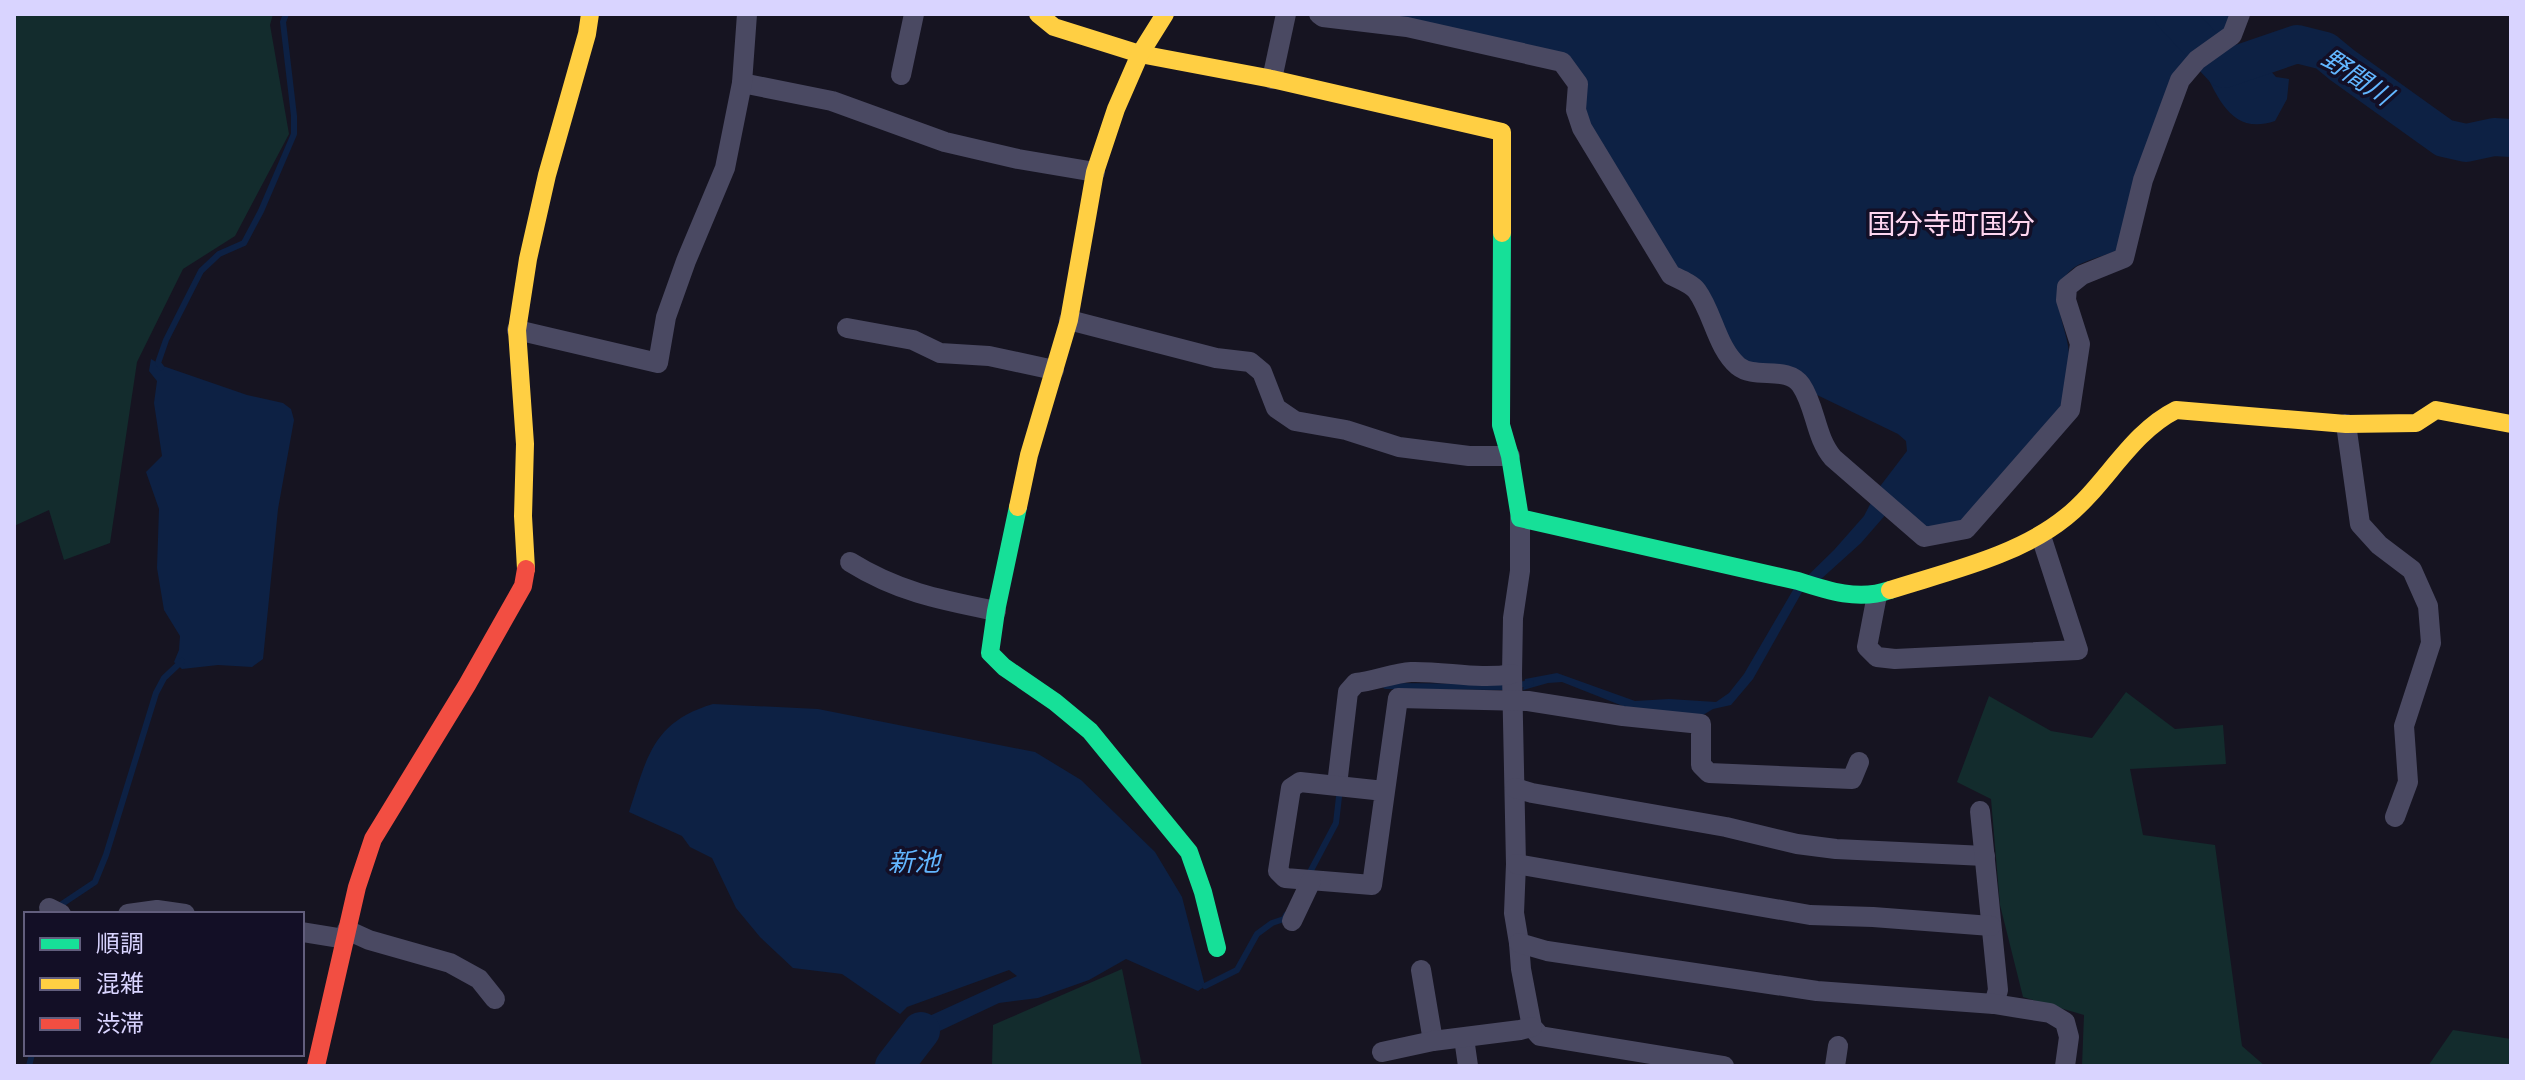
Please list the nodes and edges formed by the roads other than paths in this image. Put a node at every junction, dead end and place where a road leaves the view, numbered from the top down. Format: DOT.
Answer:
graph roads {
  1 [pos="590,14"];
  2 [pos="747,14"];
  3 [pos="914,14"];
  4 [pos="1038,14"];
  5 [pos="1165,14"];
  6 [pos="1286,14"];
  7 [pos="1319,14"];
  8 [pos="2240,14"];
  9 [pos="1140,54"];
  10 [pos="901,75"];
  11 [pos="1272,79"];
  12 [pos="742,83"];
  13 [pos="1095,172"];
  14 [pos="1069,320"];
  15 [pos="847,328"];
  16 [pos="517,330"];
  17 [pos="1054,370"];
  18 [pos="2346,424"];
  19 [pos="2511,424"];
  20 [pos="1510,456"];
  21 [pos="1520,518"];
  22 [pos="2041,536"];
  23 [pos="850,562"];
  24 [pos="1877,595"];
  25 [pos="996,611"];
  26 [pos="1512,687"];
  27 [pos="1859,762"];
  28 [pos="1337,785"];
  29 [pos="1515,788"];
  30 [pos="1384,791"];
  31 [pos="1980,811"];
  32 [pos="2395,817"];
  33 [pos="1985,856"];
  34 [pos="1516,864"];
  35 [pos="1311,881"];
  36 [pos="142,912"];
  37 [pos="171,912"];
  38 [pos="1292,921"];
  39 [pos="1991,926"];
  40 [pos="304,932"];
  41 [pos="346,934"];
  42 [pos="1519,943"];
  43 [pos="1217,948"];
  44 [pos="1421,970"];
  45 [pos="495,999"];
  46 [pos="1994,1004"];
  47 [pos="1532,1027"];
  48 [pos="1464,1038"];
  49 [pos="1433,1041"];
  50 [pos="1382,1052"];
  51 [pos="316,1066"];
  52 [pos="1468,1066"];
  53 [pos="1724,1066"];
  54 [pos="2057,1066"];
  55 [pos="2065,1066"];
  1 -- 16 [label="street"];
  2 -- 12 [label="street"];
  3 -- 10 [label="street"];
  4 -- 9 [label="street"];
  5 -- 9 [label="street"];
  6 -- 11 [label="street"];
  7 -- 8 [label="street"];
  9 -- 11 [label="street"];
  9 -- 13 [label="street"];
  11 -- 20 [label="street"];
  12 -- 13 [label="street"];
  12 -- 16 [label="street"];
  13 -- 14 [label="street"];
  14 -- 17 [label="street"];
  14 -- 20 [label="street"];
  15 -- 17 [label="street"];
  16 -- 41 [label="street"];
  17 -- 25 [label="street"];
  18 -- 19 [label="street"];
  18 -- 22 [label="street"];
  18 -- 32 [label="street"];
  20 -- 21 [label="street"];
  21 -- 24 [label="street"];
  21 -- 26 [label="street"];
  22 -- 24 [label="street"];
  22 -- 24 [label="street"];
  23 -- 25 [label="street"];
  25 -- 43 [label="street"];
  26 -- 27 [label="street"];
  26 -- 28 [label="street"];
  26 -- 29 [label="street"];
  26 -- 30 [label="street"];
  28 -- 30 [label="street"];
  28 -- 35 [label="street"];
  29 -- 33 [label="street"];
  29 -- 34 [label="street"];
  30 -- 35 [label="street"];
  31 -- 33 [label="street"];
  33 -- 39 [label="street"];
  34 -- 39 [label="street"];
  34 -- 42 [label="street"];
  35 -- 38 [label="street"];
  36 -- 37 [label="street"];
  39 -- 46 [label="street"];
  40 -- 41 [label="street"];
  41 -- 45 [label="street"];
  41 -- 51 [label="street"];
  42 -- 46 [label="street"];
  42 -- 47 [label="street"];
  44 -- 49 [label="street"];
  46 -- 55 [label="street"];
  47 -- 48 [label="street"];
  47 -- 53 [label="street"];
  48 -- 49 [label="street"];
  48 -- 52 [label="street"];
  49 -- 50 [label="street"];
  54 -- 55 [label="street"];
}
